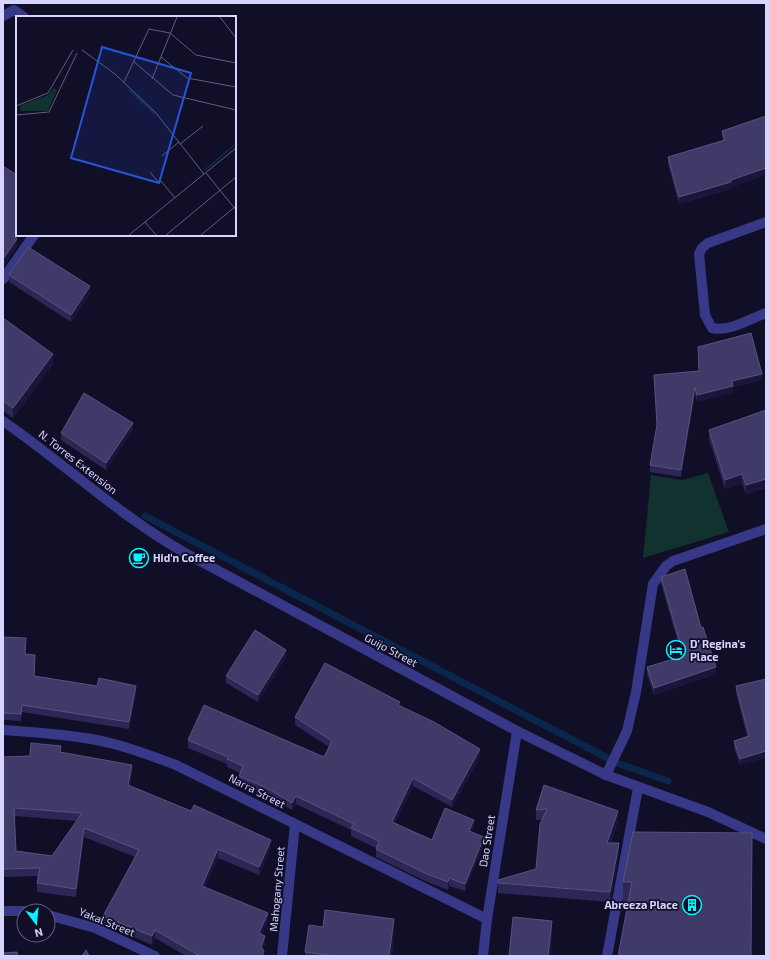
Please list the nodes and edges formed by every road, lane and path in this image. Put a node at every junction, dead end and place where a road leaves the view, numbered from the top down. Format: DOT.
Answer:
graph roads {
  1 [pos="3,16"];
  2 [pos="23,16"];
  3 [pos="766,222"];
  4 [pos="33,236"];
  5 [pos="3,279"];
  6 [pos="766,313"];
  7 [pos="3,421"];
  8 [pos="137,523"];
  9 [pos="766,529"];
  10 [pos="3,730"];
  11 [pos="517,731"];
  12 [pos="606,775"];
  13 [pos="638,788"];
  14 [pos="295,824"];
  15 [pos="766,839"];
  16 [pos="3,911"];
  17 [pos="16,911"];
  18 [pos="56,916"];
  19 [pos="487,919"];
  20 [pos="155,956"];
  21 [pos="282,956"];
  22 [pos="483,956"];
  23 [pos="607,956"];
  1 -- 2 [label="street"];
  3 -- 6 [label="street"];
  4 -- 5 [label="street"];
  7 -- 8 [label="street, N. Torres Extension"];
  8 -- 11 [label="street, Guijo Street"];
  9 -- 12 [label="street"];
  10 -- 14 [label="street, Narra Street"];
  11 -- 12 [label="street, Guijo Street"];
  11 -- 19 [label="street, Dao Street"];
  12 -- 13 [label="street, Guijo Street"];
  13 -- 15 [label="street, Guijo Street"];
  13 -- 23 [label="street"];
  14 -- 19 [label="street, Narra Street"];
  14 -- 21 [label="street, Mahogany Street"];
  16 -- 17 [label="street"];
  18 -- 20 [label="street, Yakal Street"];
  19 -- 22 [label="street, Dao Street"];
}
